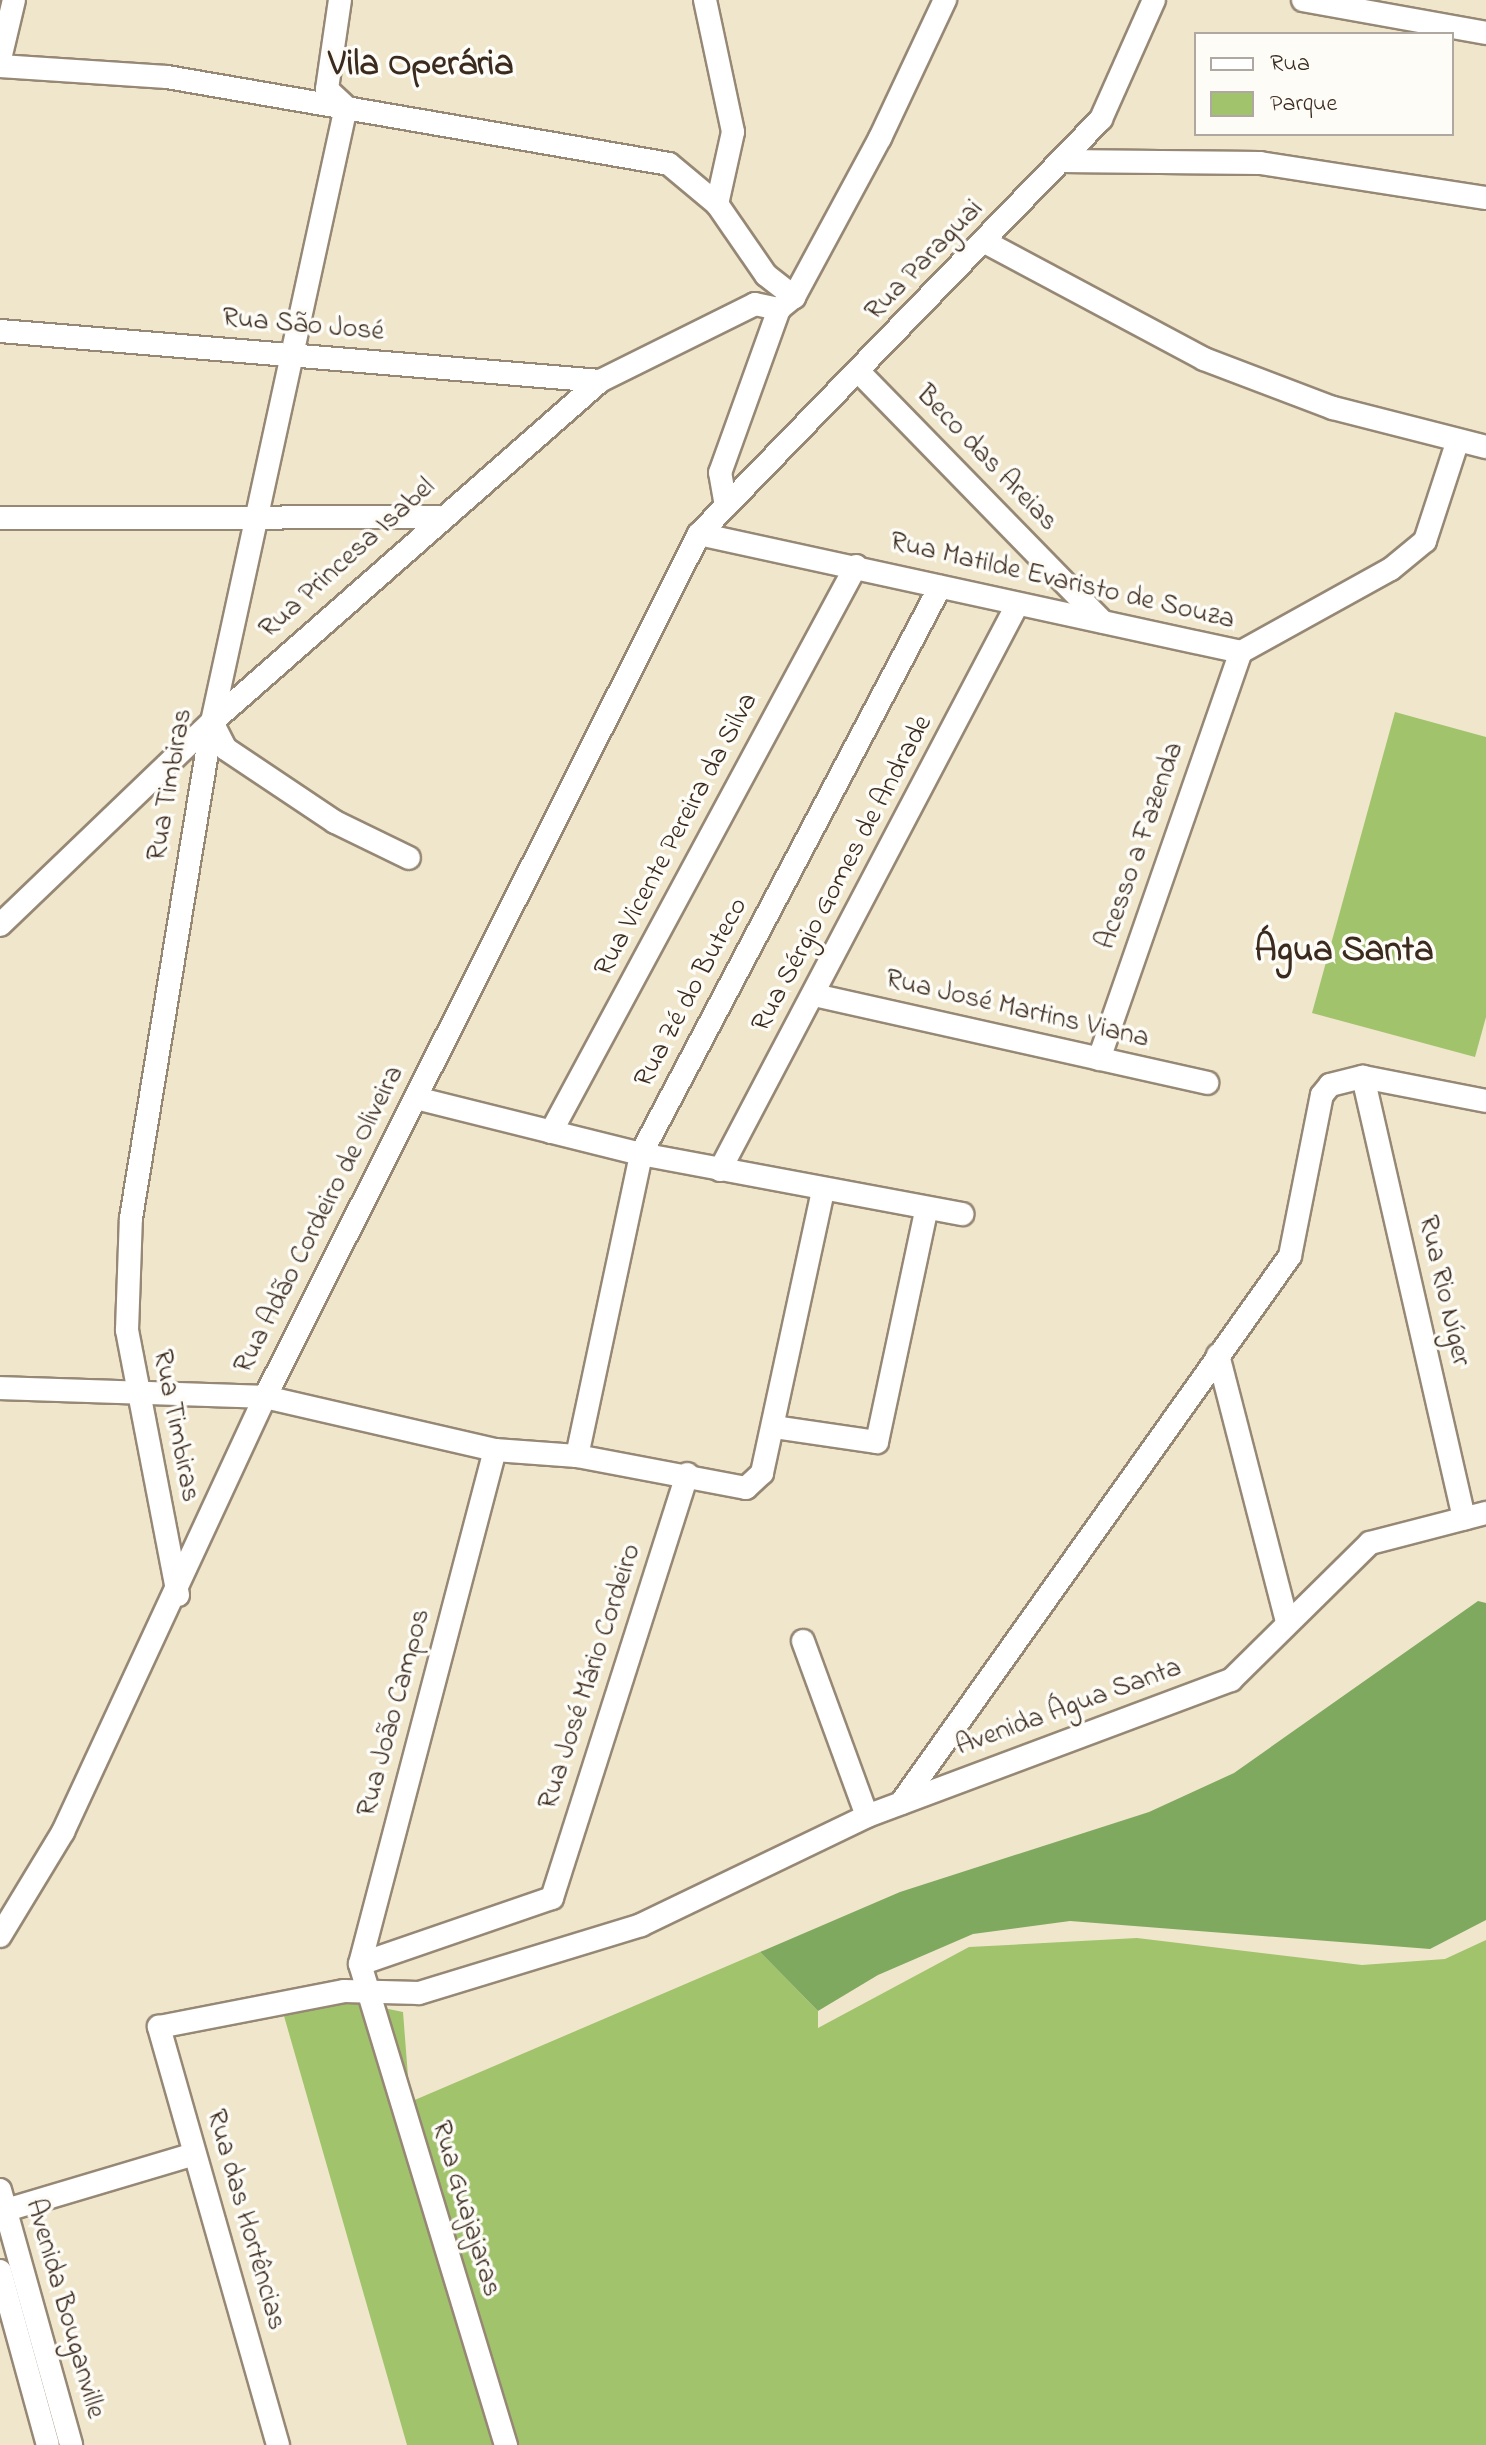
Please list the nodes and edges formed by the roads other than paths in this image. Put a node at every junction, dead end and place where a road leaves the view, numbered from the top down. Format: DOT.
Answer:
graph roads {
  1 [pos="14,0"];
  2 [pos="340,0"];
  3 [pos="705,0"];
  4 [pos="945,0"];
  5 [pos="1154,0"];
  6 [pos="1303,0"];
  7 [pos="1383,6"];
  8 [pos="1486,33"];
  9 [pos="0,59"];
  10 [pos="6,72"];
  11 [pos="346,107"];
  12 [pos="1061,161"];
  13 [pos="1486,198"];
  14 [pos="717,204"];
  15 [pos="985,242"];
  16 [pos="786,303"];
  17 [pos="0,331"];
  18 [pos="289,355"];
  19 [pos="860,373"];
  20 [pos="600,381"];
  21 [pos="1457,443"];
  22 [pos="1486,447"];
  23 [pos="726,506"];
  24 [pos="258,514"];
  25 [pos="439,517"];
  26 [pos="0,518"];
  27 [pos="699,534"];
  28 [pos="856,566"];
  29 [pos="940,587"];
  30 [pos="1017,605"];
  31 [pos="1102,621"];
  32 [pos="1241,652"];
  33 [pos="212,722"];
  34 [pos="409,858"];
  35 [pos="0,925"];
  36 [pos="814,995"];
  37 [pos="1099,1059"];
  38 [pos="1363,1077"];
  39 [pos="1207,1083"];
  40 [pos="416,1098"];
  41 [pos="1486,1101"];
  42 [pos="551,1132"];
  43 [pos="641,1154"];
  44 [pos="720,1170"];
  45 [pos="823,1191"];
  46 [pos="926,1211"];
  47 [pos="962,1214"];
  48 [pos="1218,1355"];
  49 [pos="0,1388"];
  50 [pos="137,1393"];
  51 [pos="265,1397"];
  52 [pos="774,1427"];
  53 [pos="495,1450"];
  54 [pos="577,1456"];
  55 [pos="687,1474"];
  56 [pos="1475,1516"];
  57 [pos="178,1595"];
  58 [pos="1287,1622"];
  59 [pos="803,1641"];
  60 [pos="901,1803"];
  61 [pos="867,1816"];
  62 [pos="0,1936"];
  63 [pos="360,1964"];
  64 [pos="369,1990"];
  65 [pos="175,2024"];
  66 [pos="194,2154"];
  67 [pos="2,2204"];
  68 [pos="0,2271"];
  69 [pos="48,2445"];
  70 [pos="71,2445"];
  71 [pos="278,2445"];
  72 [pos="506,2445"];
  1 -- 9 [label="street"];
  2 -- 11 [label="street"];
  3 -- 14 [label="street"];
  4 -- 16 [label="street"];
  5 -- 12 [label="street, Rua Paraguai"];
  6 -- 7 [label="street"];
  7 -- 8 [label="street"];
  10 -- 11 [label="street"];
  11 -- 14 [label="street"];
  11 -- 18 [label="street, Rua Timbiras"];
  12 -- 13 [label="street"];
  12 -- 15 [label="street, Rua Paraguai"];
  14 -- 16 [label="street"];
  15 -- 19 [label="street, Rua Paraguai"];
  15 -- 21 [label="street"];
  16 -- 20 [label="street, Rua Princesa Isabel"];
  16 -- 23 [label="street"];
  17 -- 18 [label="street, Rua São José"];
  18 -- 20 [label="street, Rua São José"];
  18 -- 24 [label="street, Rua Timbiras"];
  19 -- 23 [label="street, Rua Paraguai"];
  19 -- 31 [label="street, Beco das Areias"];
  20 -- 25 [label="street, Rua Princesa Isabel"];
  21 -- 22 [label="street"];
  21 -- 32 [label="street, Rua Matilde Evaristo de Souza"];
  23 -- 27 [label="street, Rua Paraguai"];
  24 -- 25 [label="street"];
  24 -- 26 [label="street"];
  24 -- 33 [label="street, Rua Timbiras"];
  25 -- 33 [label="street, Rua Princesa Isabel"];
  27 -- 28 [label="street, Rua Matilde Evaristo de Souza"];
  27 -- 40 [label="street, Rua Adão Cordeiro de Oliveira"];
  28 -- 29 [label="street, Rua Matilde Evaristo de Souza"];
  28 -- 42 [label="street, Rua Vicente Pereira da Silva"];
  29 -- 30 [label="street, Rua Matilde Evaristo de Souza"];
  29 -- 43 [label="street, Rua Zé do Buteco"];
  30 -- 31 [label="street, Rua Matilde Evaristo de Souza"];
  30 -- 36 [label="street, Rua Sérgio Gomes de Andrade"];
  31 -- 32 [label="street, Rua Matilde Evaristo de Souza"];
  32 -- 37 [label="street, Acesso a Fazenda"];
  33 -- 34 [label="street"];
  33 -- 35 [label="street, Rua Princesa Isabel"];
  33 -- 50 [label="street, Rua Timbiras"];
  36 -- 37 [label="street, Rua José Martins Viana"];
  36 -- 44 [label="street, Rua Sérgio Gomes de Andrade"];
  37 -- 39 [label="street, Rua José Martins Viana"];
  38 -- 41 [label="street"];
  38 -- 48 [label="street"];
  38 -- 56 [label="street, Rua Rio Níger"];
  40 -- 42 [label="street"];
  40 -- 51 [label="street, Rua Adão Cordeiro de Oliveira"];
  42 -- 43 [label="street"];
  43 -- 44 [label="street"];
  43 -- 54 [label="street, Rua Zé do Buteco"];
  44 -- 45 [label="street"];
  45 -- 46 [label="street"];
  45 -- 52 [label="street"];
  46 -- 47 [label="street"];
  46 -- 52 [label="street"];
  48 -- 58 [label="street"];
  48 -- 60 [label="street"];
  49 -- 50 [label="street"];
  50 -- 51 [label="street"];
  50 -- 57 [label="street, Rua Timbiras"];
  51 -- 53 [label="street"];
  51 -- 57 [label="street, Rua Adão Cordeiro de Oliveira"];
  52 -- 55 [label="street"];
  53 -- 54 [label="street"];
  53 -- 63 [label="street, Rua João Campos"];
  54 -- 55 [label="street"];
  55 -- 63 [label="street, Rua José Mário Cordeiro"];
  56 -- 58 [label="street, Avenida Água Santa"];
  57 -- 62 [label="street, Rua Adão Cordeiro de Oliveira"];
  58 -- 60 [label="street, Avenida Água Santa"];
  59 -- 61 [label="street"];
  60 -- 61 [label="street, Avenida Água Santa"];
  61 -- 64 [label="street, Avenida Água Santa"];
  63 -- 64 [label="street"];
  64 -- 65 [label="street, Avenida Água Santa"];
  64 -- 72 [label="street, Rua Guajajaras"];
  65 -- 66 [label="street, Rua das Hortências"];
  66 -- 67 [label="street"];
  66 -- 71 [label="street, Rua das Hortências"];
  67 -- 70 [label="street, Avenida Bouganville"];
  68 -- 69 [label="street, Avenida Bouganville"];
}
